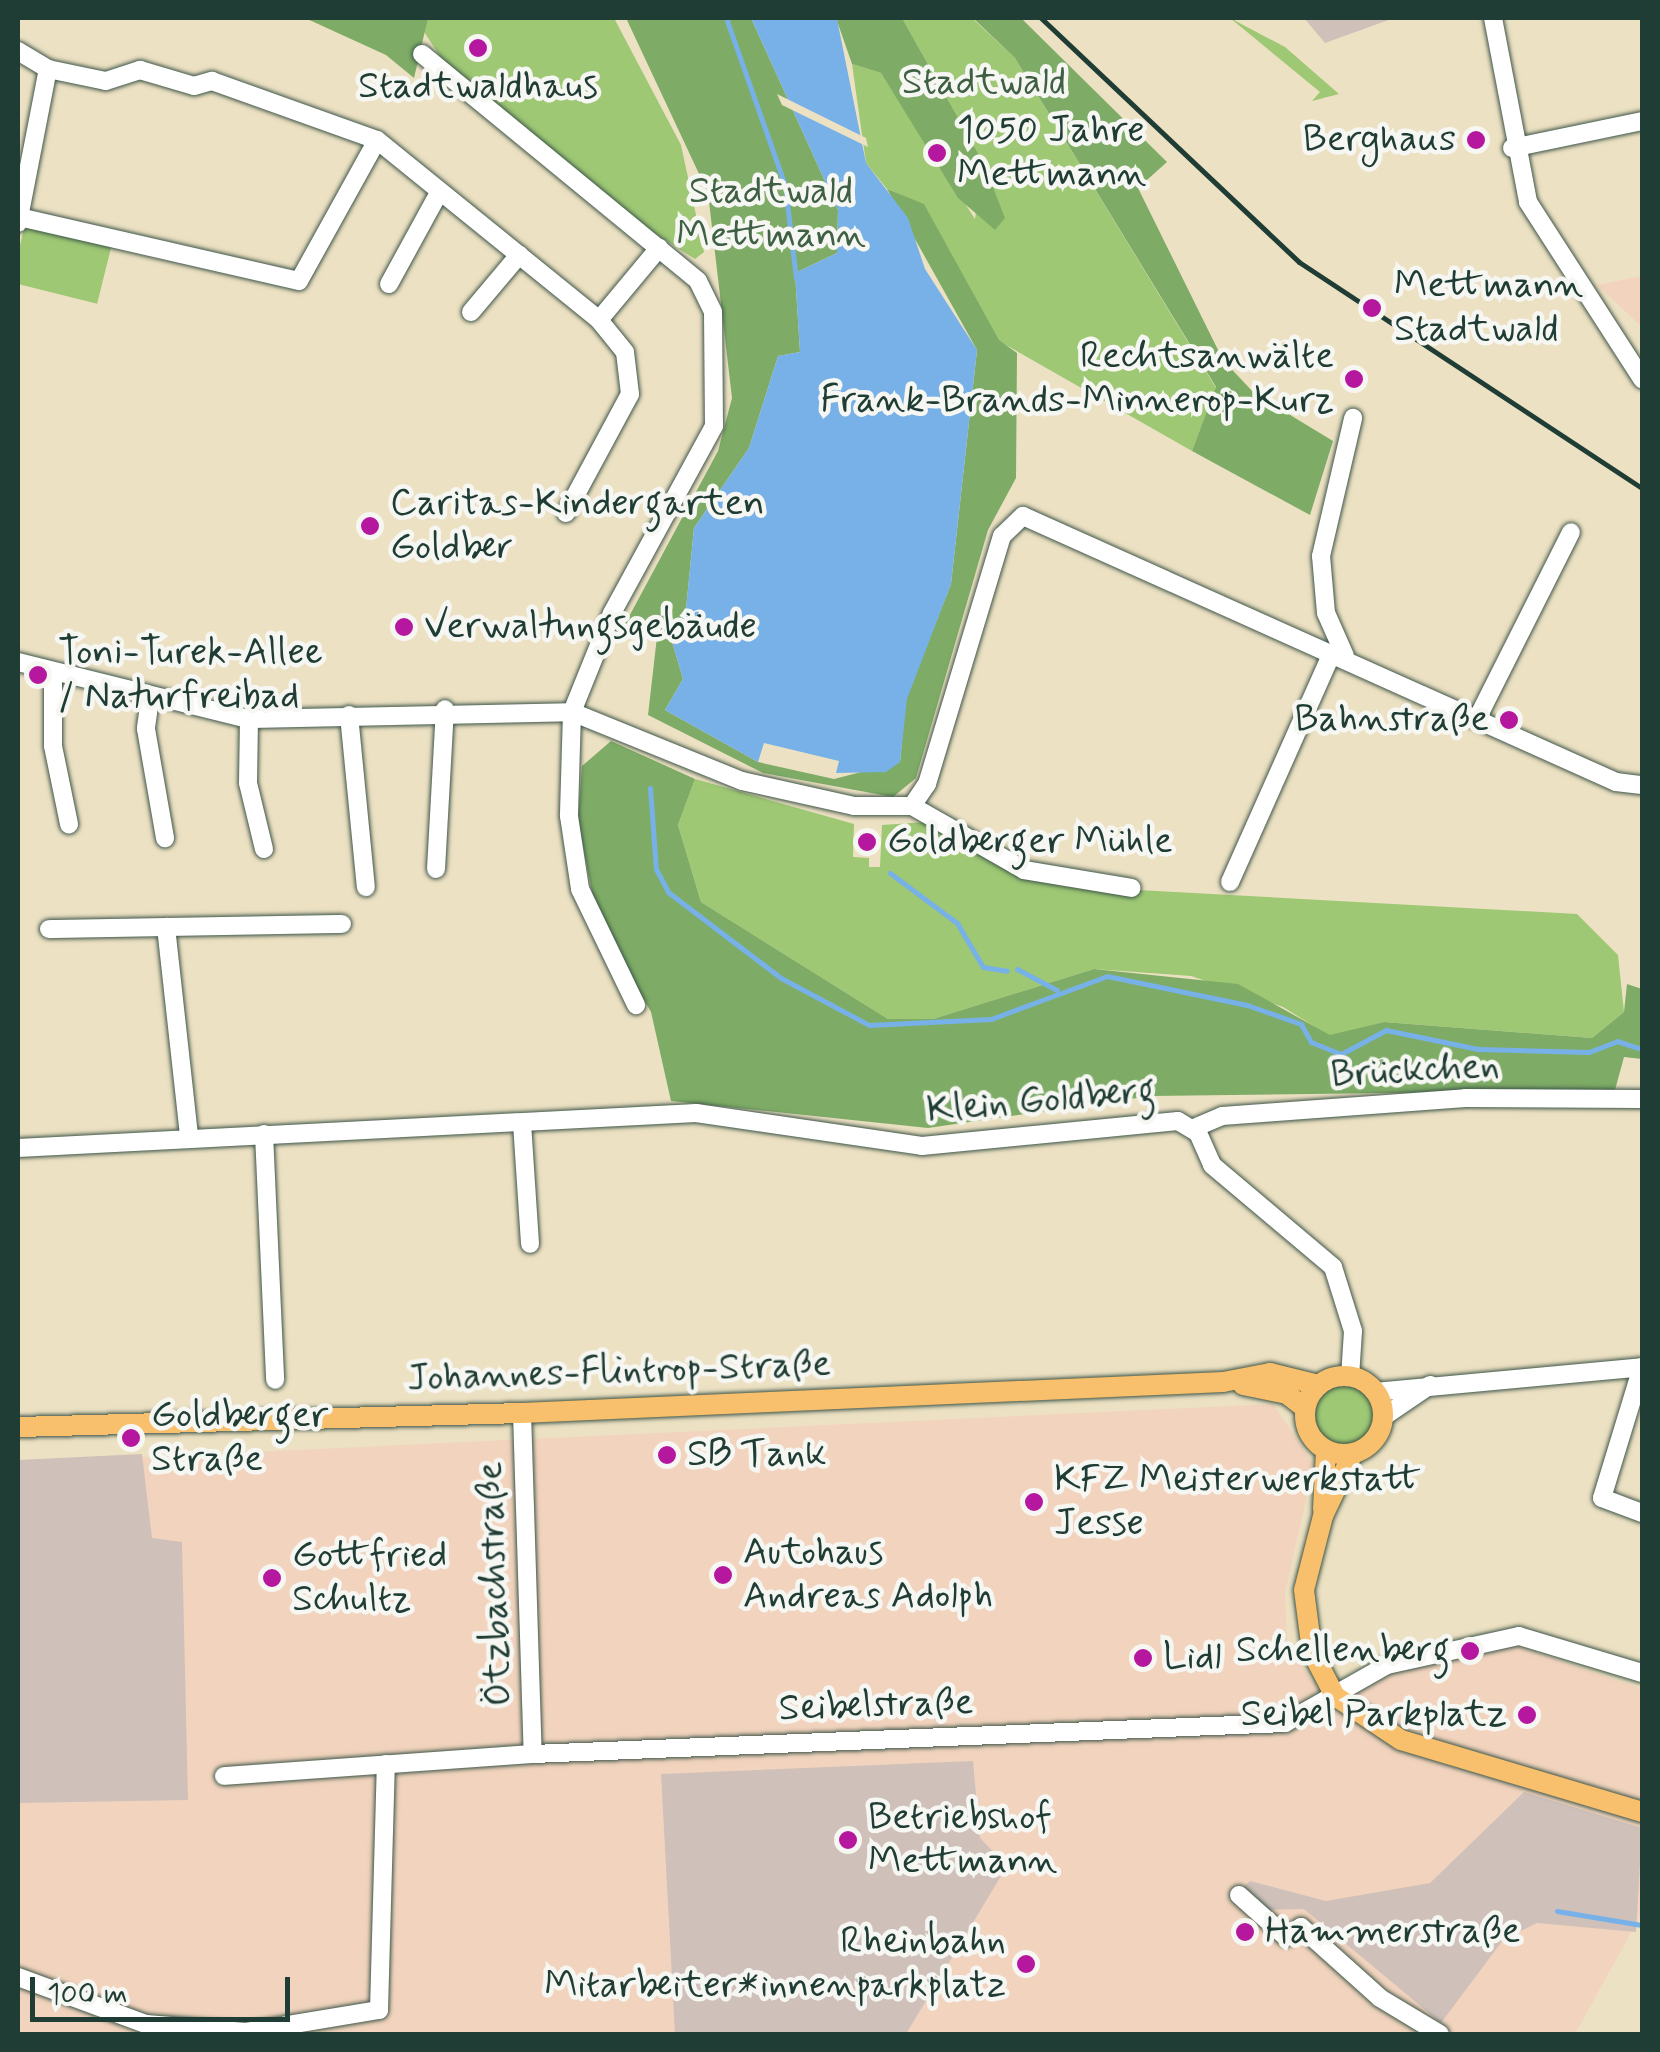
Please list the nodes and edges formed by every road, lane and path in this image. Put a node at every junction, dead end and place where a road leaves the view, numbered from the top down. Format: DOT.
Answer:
graph roads {
  1 [pos="1493,18"];
  2 [pos="18,51"];
  3 [pos="422,54"];
  4 [pos="48,69"];
  5 [pos="1642,121"];
  6 [pos="377,140"];
  7 [pos="1512,148"];
  8 [pos="20,167"];
  9 [pos="440,191"];
  10 [pos="18,220"];
  11 [pos="659,248"];
  12 [pos="519,255"];
  13 [pos="389,284"];
  14 [pos="471,312"];
  15 [pos="598,320"];
  16 [pos="1642,379"];
  17 [pos="1353,418"];
  18 [pos="566,513"];
  19 [pos="1572,532"];
  20 [pos="1341,656"];
  21 [pos="18,662"];
  22 [pos="52,672"];
  23 [pos="150,699"];
  24 [pos="445,708"];
  25 [pos="572,712"];
  26 [pos="349,715"];
  27 [pos="249,718"];
  28 [pos="1477,719"];
  29 [pos="1642,785"];
  30 [pos="912,806"];
  31 [pos="70,824"];
  32 [pos="165,838"];
  33 [pos="264,849"];
  34 [pos="436,869"];
  35 [pos="1230,882"];
  36 [pos="366,887"];
  37 [pos="1132,888"];
  38 [pos="342,924"];
  39 [pos="166,928"];
  40 [pos="50,929"];
  41 [pos="636,1005"];
  42 [pos="1642,1099"];
  43 [pos="522,1122"];
  44 [pos="1194,1128"];
  45 [pos="264,1134"];
  46 [pos="189,1137"];
  47 [pos="18,1148"];
  48 [pos="530,1244"];
  49 [pos="1642,1367"];
  50 [pos="1350,1376"];
  51 [pos="276,1380"];
  52 [pos="1223,1382"];
  53 [pos="1430,1384"];
  54 [pos="1319,1385"];
  55 [pos="1375,1392"];
  56 [pos="1304,1408"];
  57 [pos="522,1413"];
  58 [pos="1383,1416"];
  59 [pos="18,1427"];
  60 [pos="1326,1451"];
  61 [pos="1353,1454"];
  62 [pos="1642,1513"];
  63 [pos="1322,1516"];
  64 [pos="1642,1673"];
  65 [pos="1336,1696"];
  66 [pos="533,1754"];
  67 [pos="386,1764"];
  68 [pos="224,1776"];
  69 [pos="1642,1812"];
  70 [pos="1239,1895"];
  71 [pos="18,1977"];
  72 [pos="1440,2034"];
  1 -- 7 [label="street"];
  2 -- 4 [label="street"];
  3 -- 11 [label="street"];
  4 -- 6 [label="street"];
  4 -- 8 [label="street"];
  5 -- 7 [label="street"];
  6 -- 9 [label="street"];
  6 -- 10 [label="street"];
  7 -- 16 [label="street"];
  8 -- 10 [label="street"];
  9 -- 12 [label="street"];
  9 -- 13 [label="street"];
  11 -- 15 [label="street"];
  11 -- 25 [label="street"];
  12 -- 14 [label="street"];
  12 -- 15 [label="street"];
  15 -- 18 [label="street"];
  17 -- 20 [label="street"];
  19 -- 28 [label="street"];
  20 -- 28 [label="street"];
  20 -- 30 [label="street"];
  20 -- 35 [label="street"];
  21 -- 22 [label="street"];
  22 -- 23 [label="street"];
  22 -- 31 [label="street"];
  23 -- 27 [label="street"];
  23 -- 32 [label="street"];
  24 -- 25 [label="street"];
  24 -- 26 [label="street"];
  24 -- 34 [label="street"];
  25 -- 30 [label="street"];
  25 -- 41 [label="street"];
  26 -- 27 [label="street"];
  26 -- 36 [label="street"];
  27 -- 33 [label="street"];
  28 -- 29 [label="street"];
  30 -- 37 [label="street"];
  38 -- 39 [label="street"];
  39 -- 40 [label="street"];
  39 -- 46 [label="street"];
  42 -- 44 [label="street, Brückchen"];
  43 -- 44 [label="street, Klein Goldberg"];
  43 -- 45 [label="street, Klein Goldberg"];
  43 -- 48 [label="street"];
  44 -- 50 [label="street, Klein Goldberg"];
  45 -- 46 [label="street, Klein Goldberg"];
  45 -- 51 [label="street"];
  46 -- 47 [label="street, Klein Goldberg"];
  49 -- 53 [label="street"];
  49 -- 62 [label="street"];
  50 -- 54 [label="main road, Johannes-Flintrop-Straße"];
  50 -- 55 [label="main road"];
  52 -- 54 [label="main road, Johannes-Flintrop-Straße"];
  52 -- 56 [label="main road, Johannes-Flintrop-Straße"];
  52 -- 57 [label="main road, Johannes-Flintrop-Straße"];
  53 -- 55 [label="street"];
  53 -- 58 [label="street"];
  54 -- 56 [label="main road"];
  55 -- 58 [label="main road"];
  56 -- 60 [label="main road"];
  57 -- 59 [label="main road, Johannes-Flintrop-Straße"];
  57 -- 66 [label="street, Ötzbachstraße"];
  58 -- 61 [label="main road"];
  60 -- 61 [label="main road"];
  60 -- 63 [label="main road"];
  61 -- 63 [label="main road"];
  63 -- 65 [label="main road"];
  64 -- 65 [label="street"];
  65 -- 66 [label="street, Seibelstraße"];
  65 -- 69 [label="main road"];
  66 -- 67 [label="street, Seibelstraße"];
  67 -- 68 [label="street, Seibelstraße"];
  67 -- 71 [label="street"];
  70 -- 72 [label="street"];
}
